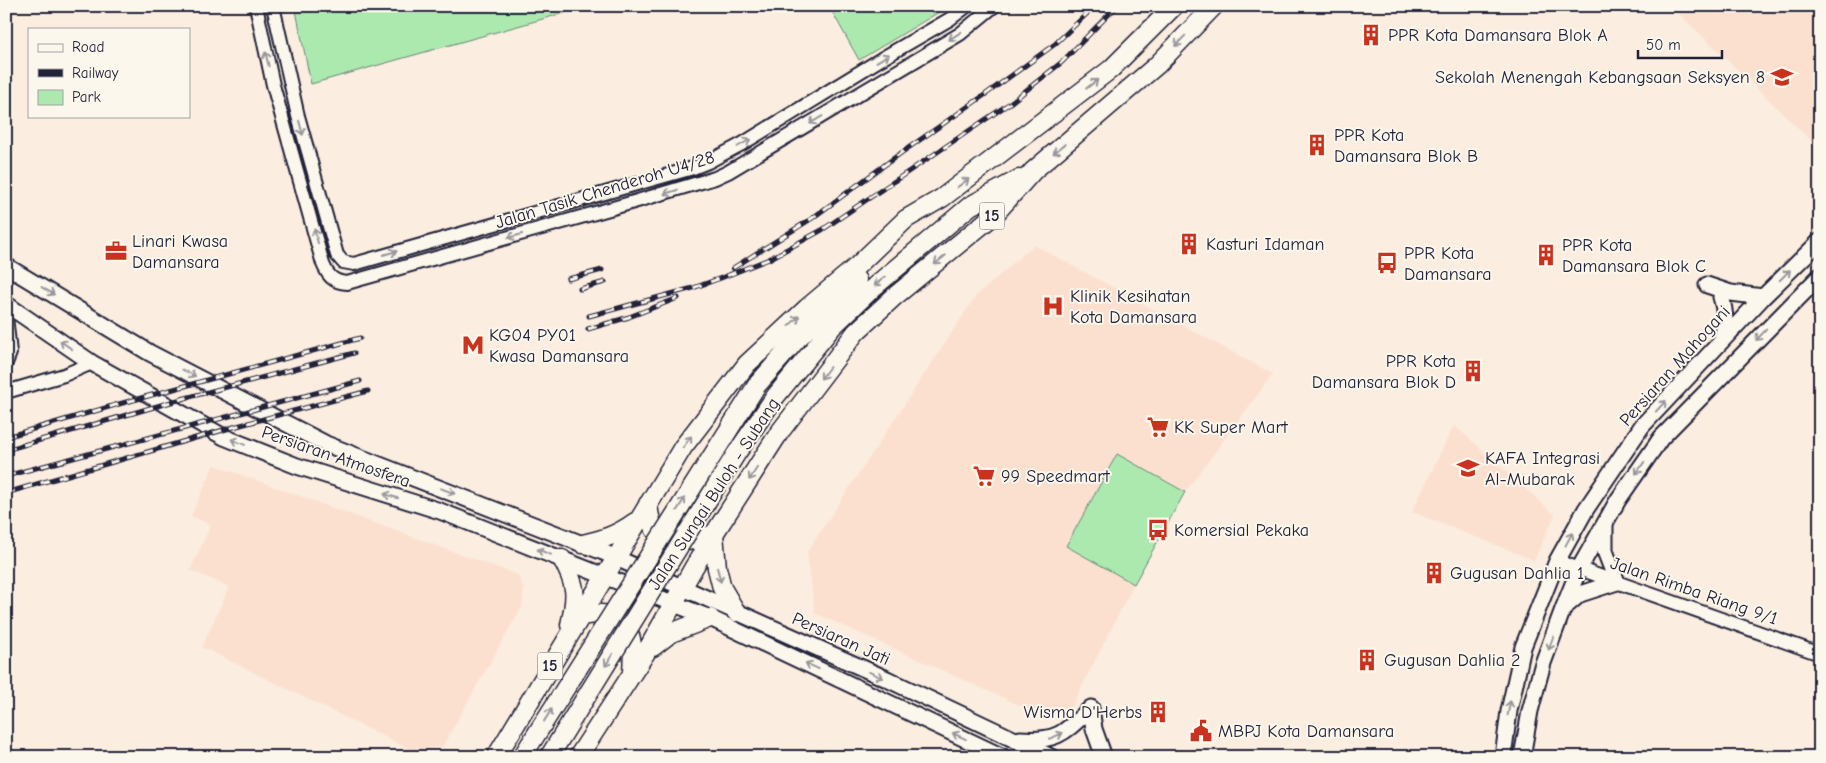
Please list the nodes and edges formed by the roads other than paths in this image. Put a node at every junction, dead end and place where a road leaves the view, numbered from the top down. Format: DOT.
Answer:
graph roads {
  1 [pos="256,6"];
  2 [pos="273,6"];
  3 [pos="967,6"];
  4 [pos="994,6"];
  5 [pos="1174,6"];
  6 [pos="1214,6"];
  7 [pos="290,81"];
  8 [pos="273,85"];
  9 [pos="1033,171"];
  10 [pos="942,198"];
  11 [pos="1820,241"];
  12 [pos="342,262"];
  13 [pos="6,266"];
  14 [pos="1820,276"];
  15 [pos="334,280"];
  16 [pos="1707,285"];
  17 [pos="1721,296"];
  18 [pos="1763,298"];
  19 [pos="6,304"];
  20 [pos="6,316"];
  21 [pos="1721,342"];
  22 [pos="6,363"];
  23 [pos="92,363"];
  24 [pos="6,392"];
  25 [pos="643,511"];
  26 [pos="1605,524"];
  27 [pos="714,534"];
  28 [pos="583,544"];
  29 [pos="615,558"];
  30 [pos="562,559"];
  31 [pos="1557,561"];
  32 [pos="1579,569"];
  33 [pos="605,576"];
  34 [pos="1617,582"];
  35 [pos="682,588"];
  36 [pos="674,603"];
  37 [pos="1563,609"];
  38 [pos="736,612"];
  39 [pos="581,616"];
  40 [pos="710,618"];
  41 [pos="565,642"];
  42 [pos="645,654"];
  43 [pos="1820,654"];
  44 [pos="632,675"];
  45 [pos="1011,739"];
  46 [pos="496,757"];
  47 [pos="522,757"];
  48 [pos="549,757"];
  49 [pos="578,757"];
  50 [pos="1003,757"];
  51 [pos="1051,757"];
  52 [pos="1104,757"];
  53 [pos="1503,757"];
  54 [pos="1522,757"];
  8 -- 1 [label="street, one-way"];
  2 -- 7 [label="street"];
  12 -- 3 [label="street, Jalan Tasik Chenderoh U4/28, one-way"];
  4 -- 15 [label="street, Jalan Tasik Chenderoh U4/28, one-way"];
  10 -- 5 [label="highway, Jalan Sungai Buloh - Subang / 15, one-way"];
  6 -- 9 [label="highway, Jalan Sungai Buloh - Subang / 15, one-way"];
  7 -- 8 [label="street"];
  7 -- 12 [label="street, one-way"];
  15 -- 8 [label="street, one-way"];
  9 -- 27 [label="highway, Jalan Sungai Buloh - Subang / 15, one-way"];
  9 -- 48 [label="highway, Jalan Sungai Buloh - Subang, one-way, bridge"];
  25 -- 10 [label="highway, Jalan Sungai Buloh - Subang / 15, one-way"];
  47 -- 10 [label="highway, Jalan Sungai Buloh - Subang, one-way, bridge"];
  18 -- 11 [label="main road, Persiaran Mahogani, one-way"];
  12 -- 15 [label="street"];
  13 -- 28 [label="main road, Persiaran Atmosfera, one-way"];
  14 -- 26 [label="main road, one-way"];
  16 -- 18 [label="main road"];
  17 -- 21 [label="main road"];
  18 -- 21 [label="main road, Persiaran Mahogani"];
  23 -- 19 [label="main road, Persiaran Atmosfera, one-way"];
  20 -- 22 [label="street"];
  31 -- 21 [label="main road, Persiaran Mahogani, one-way"];
  23 -- 24 [label="street"];
  30 -- 23 [label="main road, Persiaran Atmosfera, one-way"];
  25 -- 27 [label="highway"];
  25 -- 28 [label="highway"];
  25 -- 29 [label="highway, Jalan Sungai Buloh - Subang / 15"];
  26 -- 32 [label="main road"];
  26 -- 34 [label="main road"];
  27 -- 35 [label="highway, Jalan Sungai Buloh - Subang / 15"];
  27 -- 38 [label="highway, one-way"];
  28 -- 29 [label="main road, Persiaran Atmosfera"];
  29 -- 33 [label="highway, Jalan Sungai Buloh - Subang / 15"];
  29 -- 35 [label="main road, Persiaran Jati"];
  30 -- 33 [label="main road, Persiaran Atmosfera"];
  30 -- 41 [label="highway"];
  31 -- 32 [label="street, Jalan Rimba Riang 9/1"];
  53 -- 31 [label="main road, Persiaran Mahogani, one-way"];
  32 -- 34 [label="street, Jalan Rimba Riang 9/1"];
  32 -- 37 [label="main road"];
  33 -- 36 [label="main road, Persiaran Atmosfera"];
  33 -- 39 [label="highway, Jalan Sungai Buloh - Subang / 15"];
  34 -- 37 [label="main road"];
  34 -- 43 [label="street, Jalan Rimba Riang 9/1"];
  35 -- 36 [label="highway, Jalan Sungai Buloh - Subang / 15"];
  35 -- 38 [label="main road, Persiaran Jati"];
  36 -- 40 [label="main road, Persiaran Jati"];
  36 -- 42 [label="highway, Jalan Sungai Buloh - Subang / 15"];
  37 -- 54 [label="main road, one-way"];
  38 -- 45 [label="main road, Persiaran Jati, one-way"];
  39 -- 41 [label="highway, Jalan Sungai Buloh - Subang / 15"];
  39 -- 44 [label="highway"];
  40 -- 42 [label="highway, Jalan Sungai Buloh - Subang / 15"];
  50 -- 40 [label="main road, Persiaran Jati, one-way"];
  41 -- 46 [label="highway, Jalan Sungai Buloh - Subang / 15"];
  42 -- 44 [label="highway, Jalan Sungai Buloh - Subang / 15"];
  44 -- 49 [label="highway, Jalan Sungai Buloh - Subang / 15"];
  45 -- 51 [label="main road, Persiaran Jati"];
  45 -- 52 [label="main road, one-way"];
}
